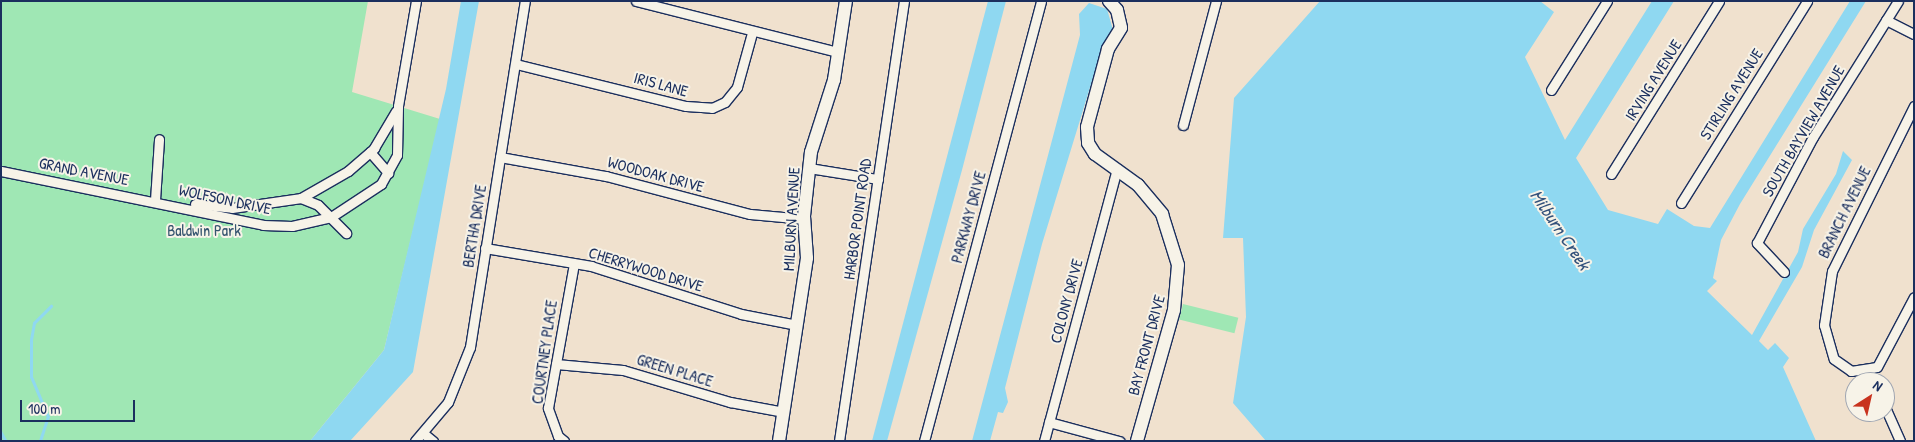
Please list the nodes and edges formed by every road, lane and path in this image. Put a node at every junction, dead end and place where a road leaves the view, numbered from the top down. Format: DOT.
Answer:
graph roads {
  1 [pos="416,1"];
  2 [pos="525,1"];
  3 [pos="636,1"];
  4 [pos="846,1"];
  5 [pos="904,1"];
  6 [pos="1041,1"];
  7 [pos="1109,1"];
  8 [pos="1216,1"];
  9 [pos="1607,1"];
  10 [pos="1719,1"];
  11 [pos="1807,1"];
  12 [pos="1898,1"];
  13 [pos="1886,20"];
  14 [pos="752,33"];
  15 [pos="1914,34"];
  16 [pos="837,52"];
  17 [pos="516,64"];
  18 [pos="1552,90"];
  19 [pos="398,106"];
  20 [pos="1914,106"];
  21 [pos="1183,125"];
  22 [pos="159,139"];
  23 [pos="370,152"];
  24 [pos="500,157"];
  25 [pos="809,168"];
  26 [pos="1117,170"];
  27 [pos="1,171"];
  28 [pos="388,173"];
  29 [pos="1611,174"];
  30 [pos="878,179"];
  31 [pos="301,198"];
  32 [pos="158,200"];
  33 [pos="1681,203"];
  34 [pos="331,216"];
  35 [pos="805,219"];
  36 [pos="346,233"];
  37 [pos="485,248"];
  38 [pos="574,264"];
  39 [pos="1784,272"];
  40 [pos="1914,297"];
  41 [pos="797,325"];
  42 [pos="556,364"];
  43 [pos="1868,370"];
  44 [pos="784,412"];
  45 [pos="1049,422"];
  46 [pos="1892,422"];
  47 [pos="423,433"];
  48 [pos="560,439"];
  49 [pos="415,441"];
  50 [pos="433,441"];
  51 [pos="779,441"];
  52 [pos="839,441"];
  53 [pos="924,441"];
  54 [pos="1044,441"];
  55 [pos="1119,441"];
  56 [pos="1137,441"];
  57 [pos="1900,441"];
  1 -- 19 [label="street, WOLFSON DRIVE"];
  2 -- 17 [label="street, BERTHA DRIVE"];
  3 -- 14 [label="street"];
  4 -- 16 [label="street, MILBURN AVENUE"];
  5 -- 30 [label="street, HARBOR POINT ROAD"];
  6 -- 53 [label="street, PARKWAY DRIVE"];
  7 -- 26 [label="street, BAY FRONT DRIVE"];
  8 -- 21 [label="street"];
  9 -- 18 [label="street"];
  10 -- 29 [label="street, IRVING AVENUE"];
  11 -- 33 [label="street, STIRLING AVENUE"];
  12 -- 13 [label="street, SOUTH BAYVIEW AVENUE"];
  13 -- 15 [label="street"];
  13 -- 39 [label="street, SOUTH BAYVIEW AVENUE"];
  14 -- 16 [label="street"];
  14 -- 17 [label="street, IRIS LANE"];
  16 -- 25 [label="street, MILBURN AVENUE"];
  17 -- 24 [label="street, BERTHA DRIVE"];
  19 -- 23 [label="street, WOLFSON DRIVE"];
  19 -- 28 [label="street, WOLFSON DRIVE"];
  20 -- 43 [label="street, BRANCH AVENUE"];
  22 -- 32 [label="street"];
  23 -- 28 [label="street"];
  23 -- 31 [label="street, WOLFSON DRIVE"];
  24 -- 35 [label="street, WOODOAK DRIVE"];
  24 -- 37 [label="street, BERTHA DRIVE"];
  25 -- 30 [label="street"];
  25 -- 35 [label="street, MILBURN AVENUE"];
  26 -- 45 [label="street, COLONY DRIVE"];
  26 -- 56 [label="street, BAY FRONT DRIVE"];
  27 -- 32 [label="street, GRAND AVENUE"];
  28 -- 34 [label="street, WOLFSON DRIVE"];
  30 -- 52 [label="street, HARBOR POINT ROAD"];
  31 -- 32 [label="street, WOLFSON DRIVE"];
  31 -- 34 [label="street"];
  32 -- 34 [label="street, WOLFSON DRIVE"];
  34 -- 36 [label="street"];
  35 -- 41 [label="street, MILBURN AVENUE"];
  37 -- 38 [label="street, CHERRYWOOD DRIVE"];
  37 -- 47 [label="street, BERTHA DRIVE"];
  38 -- 41 [label="street, CHERRYWOOD DRIVE"];
  38 -- 42 [label="street, COURTNEY PLACE"];
  40 -- 43 [label="street"];
  41 -- 44 [label="street, MILBURN AVENUE"];
  42 -- 44 [label="street, GREEN PLACE"];
  42 -- 48 [label="street, COURTNEY PLACE"];
  44 -- 51 [label="street, MILBURN AVENUE"];
  45 -- 54 [label="street, COLONY DRIVE"];
  45 -- 55 [label="street"];
  46 -- 57 [label="street"];
  47 -- 49 [label="street, BERTHA DRIVE"];
  47 -- 50 [label="street"];
}
